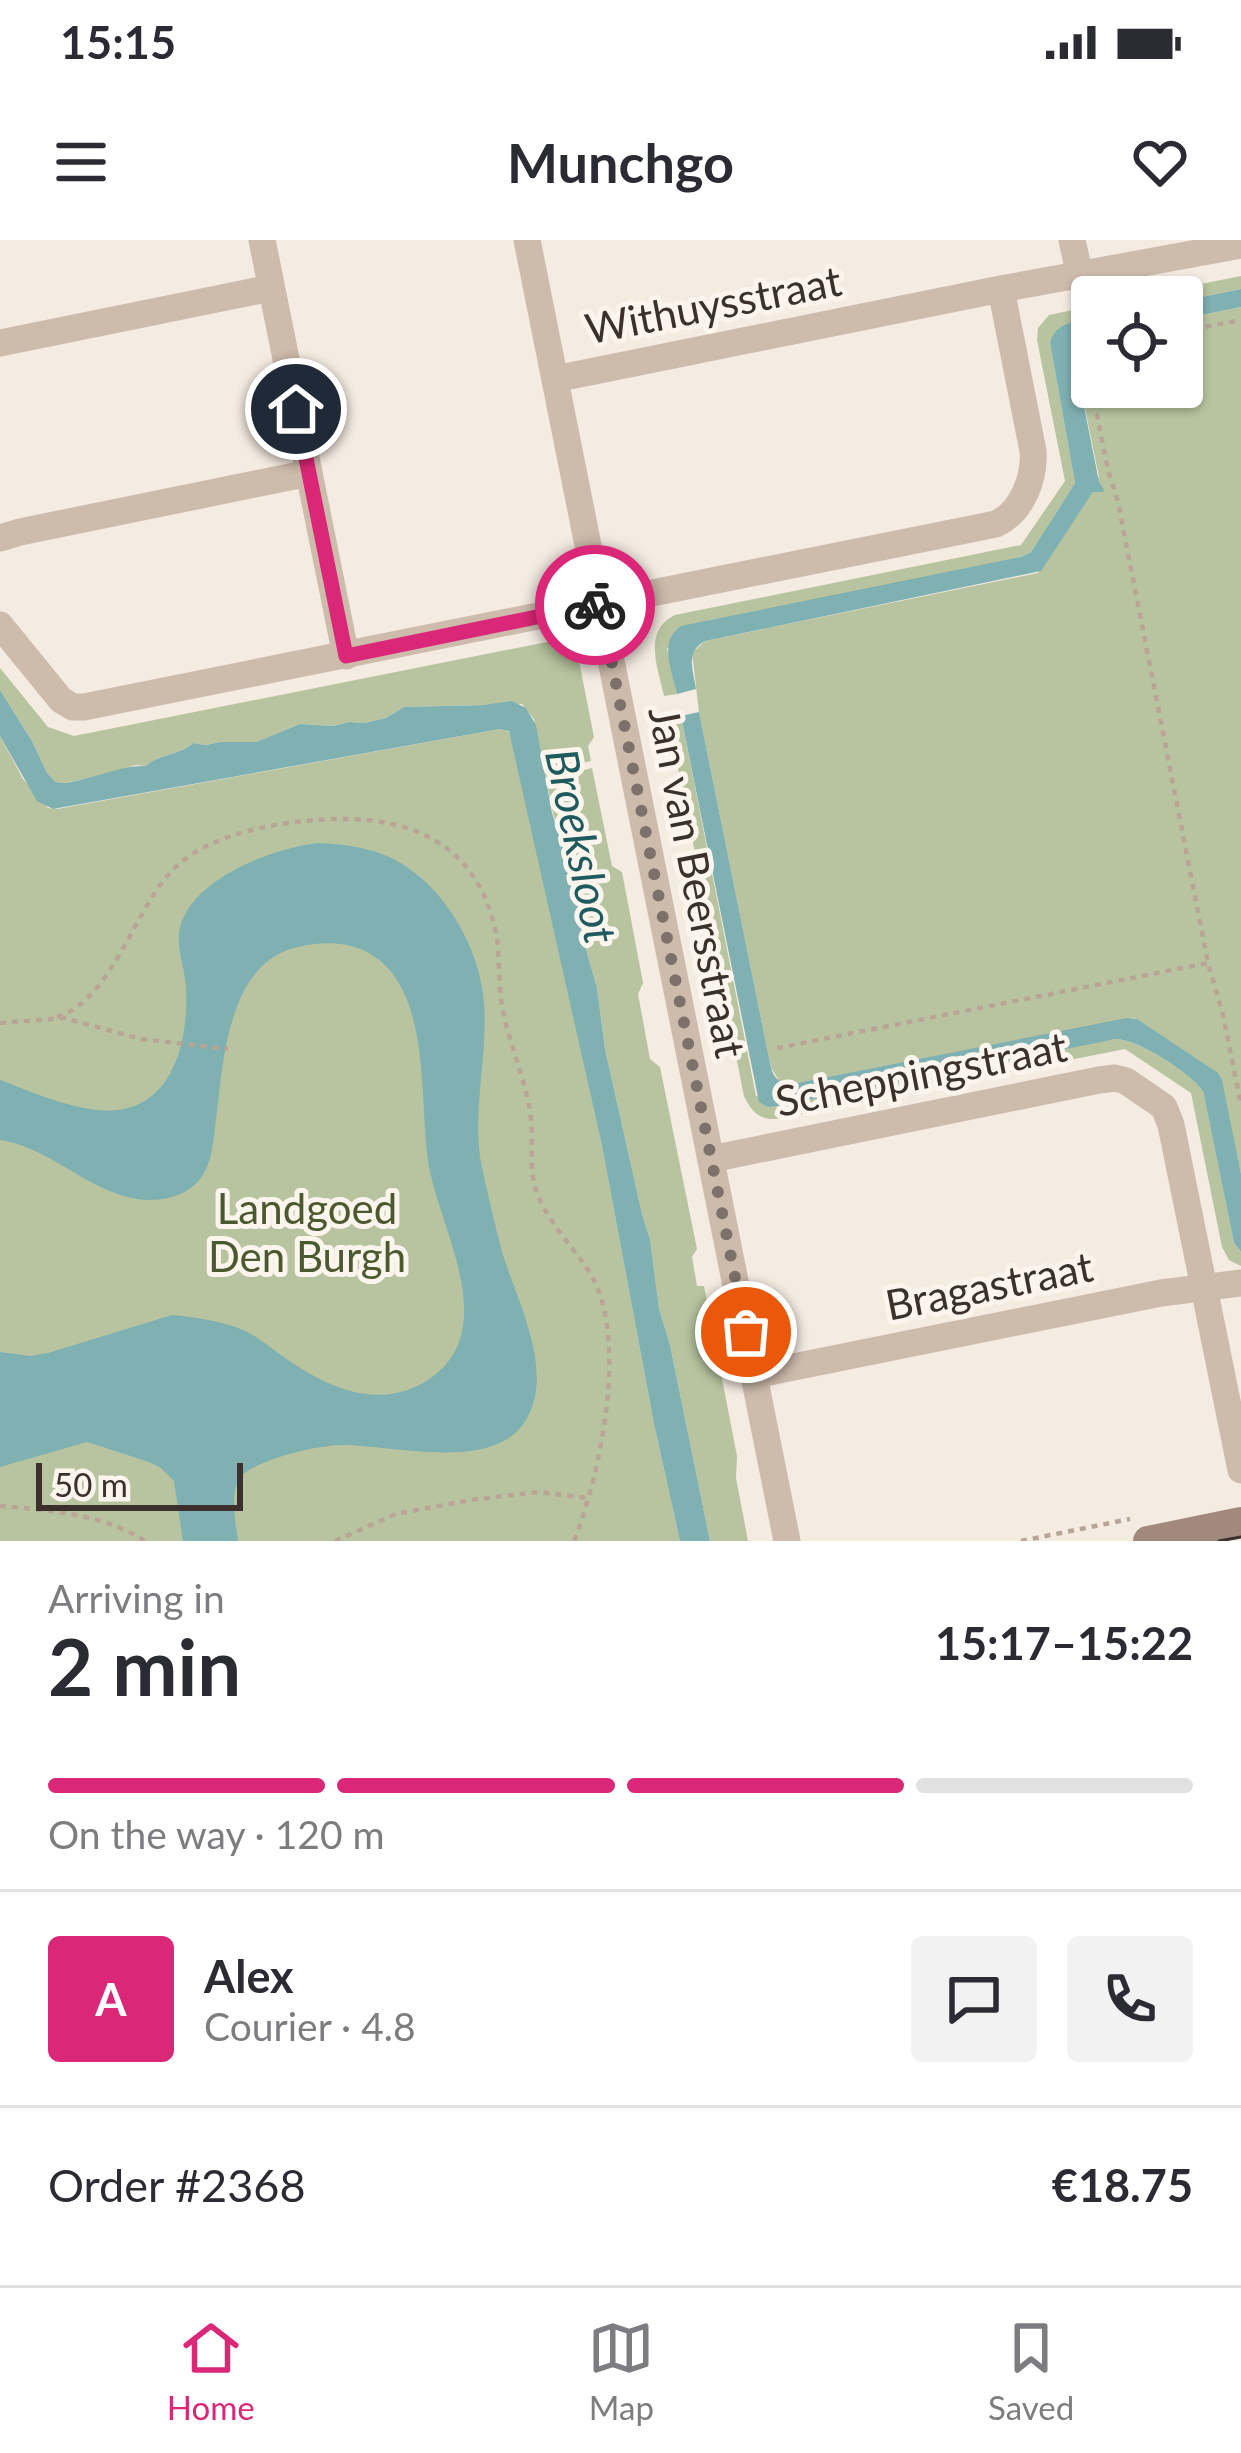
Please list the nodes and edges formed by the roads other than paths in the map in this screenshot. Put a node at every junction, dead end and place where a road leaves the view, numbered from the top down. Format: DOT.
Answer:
graph roads {
  1 [pos="262,240"];
  2 [pos="527,240"];
  3 [pos="1072,240"];
  4 [pos="1241,245"];
  5 [pos="1080,276"];
  6 [pos="1085,276"];
  7 [pos="1071,278"];
  8 [pos="271,288"];
  9 [pos="1001,289"];
  10 [pos="0,343"];
  11 [pos="555,379"];
  12 [pos="309,473"];
  13 [pos="0,538"];
  14 [pos="600,604"];
  15 [pos="0,625"];
  16 [pos="346,656"];
  17 [pos="711,1159"];
  18 [pos="1241,1283"];
  19 [pos="1205,1288"];
  20 [pos="754,1375"];
  21 [pos="1241,1470"];
  22 [pos="1241,1522"];
  23 [pos="787,1541"];
  24 [pos="1148,1541"];
  1 -- 8 [label="street"];
  2 -- 11 [label="street, Jan van Beersstraat"];
  3 -- 5 [label="street"];
  4 -- 6 [label="street, Withuysstraat"];
  7 -- 9 [label="street, Withuysstraat"];
  8 -- 10 [label="street"];
  8 -- 12 [label="street"];
  9 -- 11 [label="street, Withuysstraat"];
  9 -- 14 [label="street"];
  11 -- 14 [label="street, Jan van Beersstraat"];
  12 -- 13 [label="street"];
  12 -- 16 [label="street"];
  14 -- 16 [label="street"];
  14 -- 17 [label="street, Jan van Beersstraat"];
  15 -- 16 [label="street"];
  17 -- 19 [label="street, Scheppingstraat"];
  17 -- 20 [label="street, Jan van Beersstraat"];
  18 -- 19 [label="street, Bragastraat"];
  19 -- 20 [label="street, Bragastraat"];
  19 -- 21 [label="street"];
  20 -- 23 [label="street, Jan van Beersstraat"];
  22 -- 24 [label="main road"];
}
